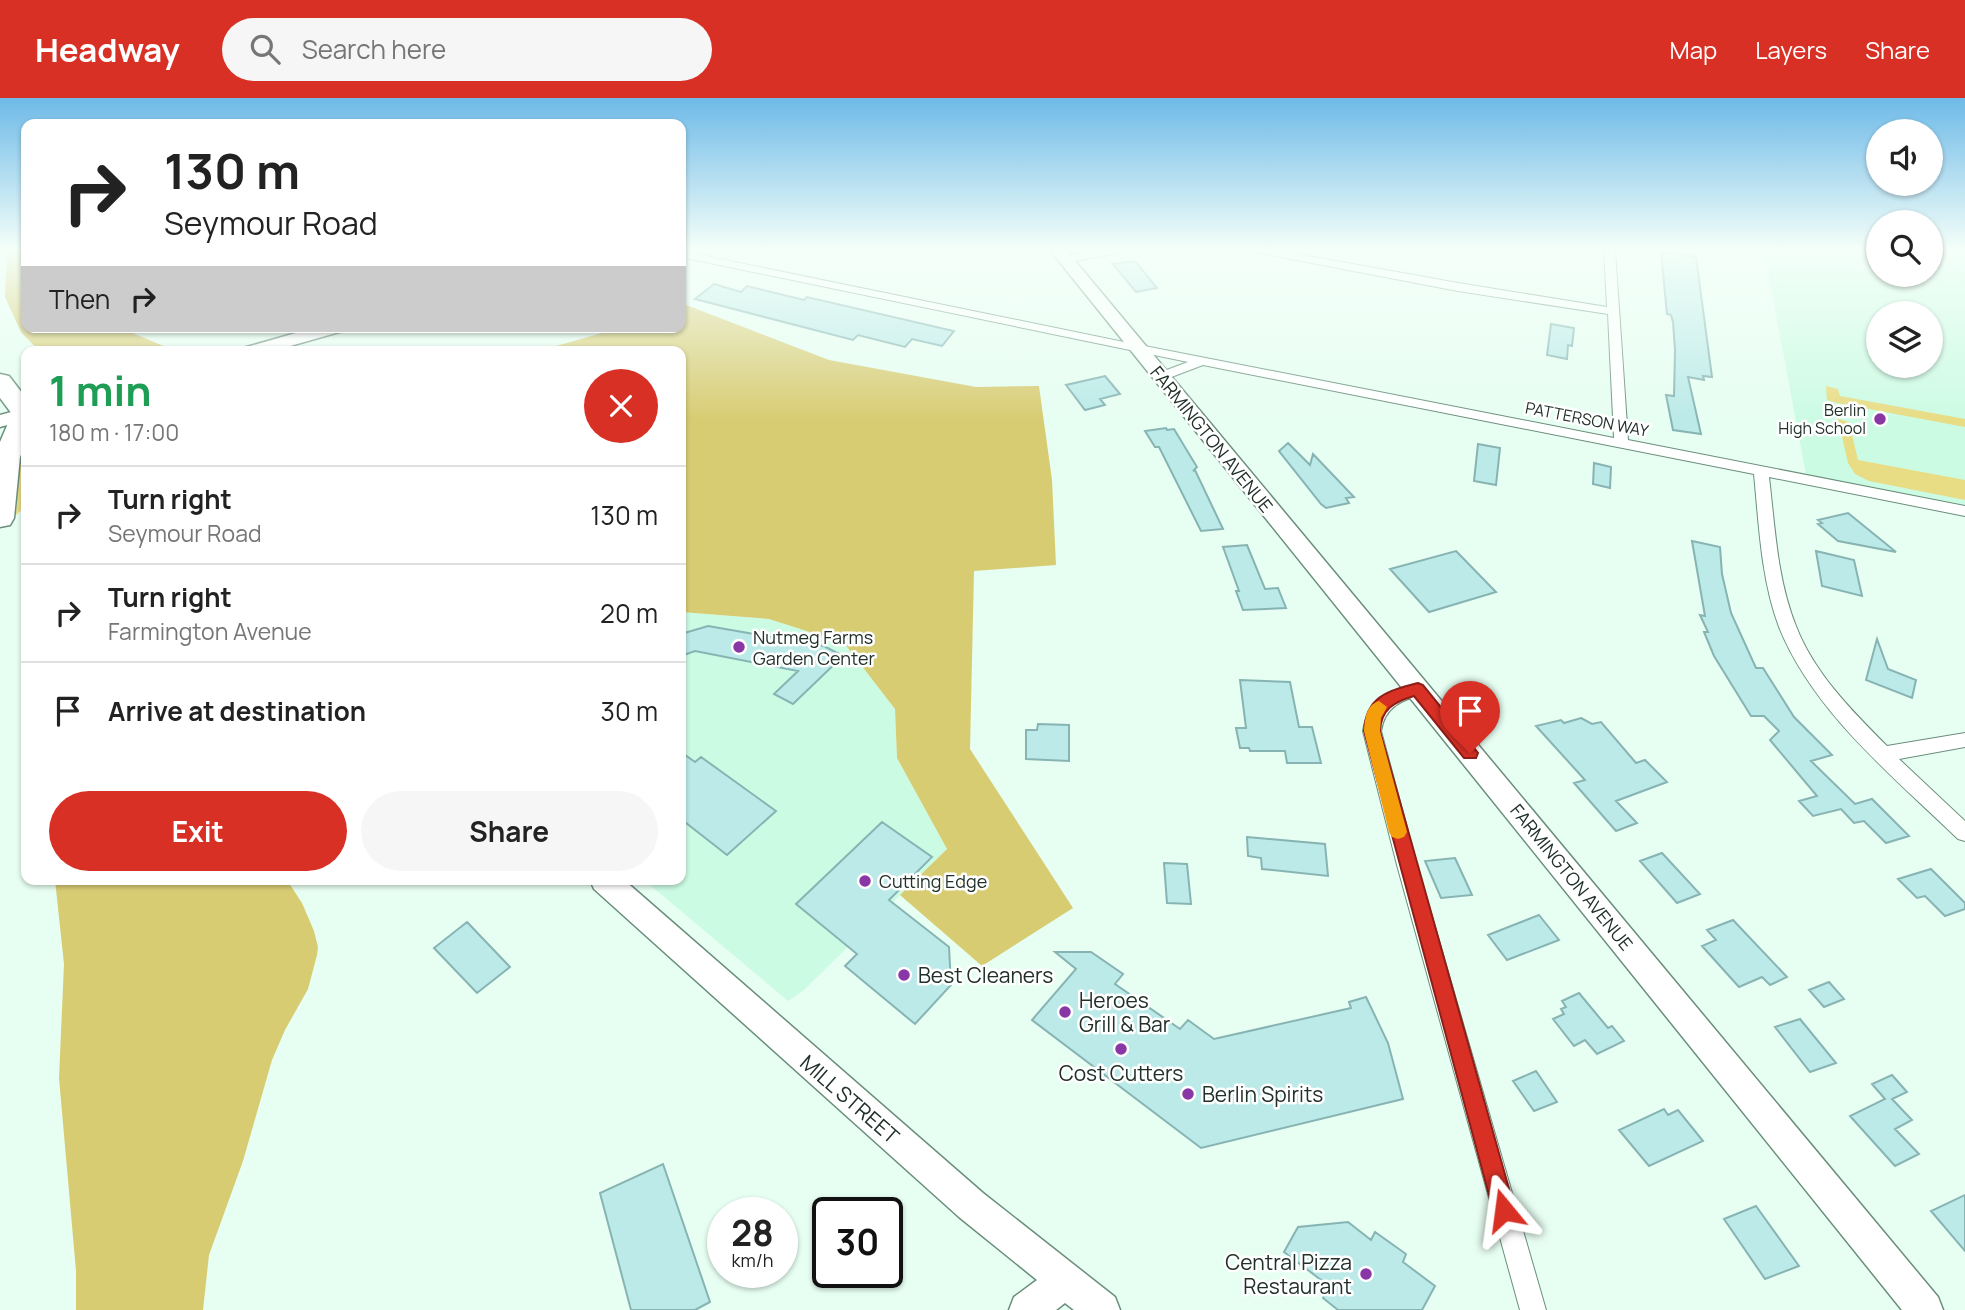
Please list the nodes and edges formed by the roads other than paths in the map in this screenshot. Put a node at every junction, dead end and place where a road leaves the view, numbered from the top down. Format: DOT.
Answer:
graph roads {
  1 [pos="935,307"];
  2 [pos="1106,307"];
  3 [pos="1581,307"];
  4 [pos="1614,307"];
  5 [pos="1615,312"];
  6 [pos="316,333"];
  7 [pos="270,346"];
  8 [pos="1140,349"];
  9 [pos="1203,361"];
  10 [pos="1161,377"];
  11 [pos="0,380"];
  12 [pos="19,416"];
  13 [pos="1621,443"];
  14 [pos="1761,471"];
  15 [pos="1965,511"];
  16 [pos="21,517"];
  17 [pos="0,518"];
  18 [pos="0,534"];
  19 [pos="1418,689"];
  20 [pos="1965,740"];
  21 [pos="1884,754"];
  22 [pos="1965,833"];
  23 [pos="610,885"];
  24 [pos="1065,1281"];
  25 [pos="1027,1310"];
  26 [pos="1102,1310"];
  27 [pos="1533,1310"];
  28 [pos="1925,1310"];
  1 -- 8 [label="street, PATTERSON WAY"];
  2 -- 8 [label="street, FARMINGTON AVENUE"];
  3 -- 5 [label="street"];
  4 -- 5 [label="street"];
  5 -- 13 [label="street"];
  6 -- 7 [label="street"];
  8 -- 9 [label="street, PATTERSON WAY"];
  8 -- 10 [label="street, FARMINGTON AVENUE"];
  9 -- 10 [label="street"];
  9 -- 13 [label="street, PATTERSON WAY"];
  10 -- 19 [label="street, FARMINGTON AVENUE"];
  11 -- 12 [label="highway"];
  12 -- 17 [label="highway"];
  13 -- 14 [label="street, PATTERSON WAY"];
  14 -- 15 [label="street, PATTERSON WAY"];
  14 -- 21 [label="street"];
  16 -- 18 [label="highway"];
  19 -- 27 [label="street"];
  19 -- 28 [label="street, FARMINGTON AVENUE"];
  20 -- 21 [label="street"];
  21 -- 22 [label="street"];
  23 -- 24 [label="street, MILL STREET"];
  24 -- 25 [label="street"];
  24 -- 26 [label="street, MILL STREET"];
}
